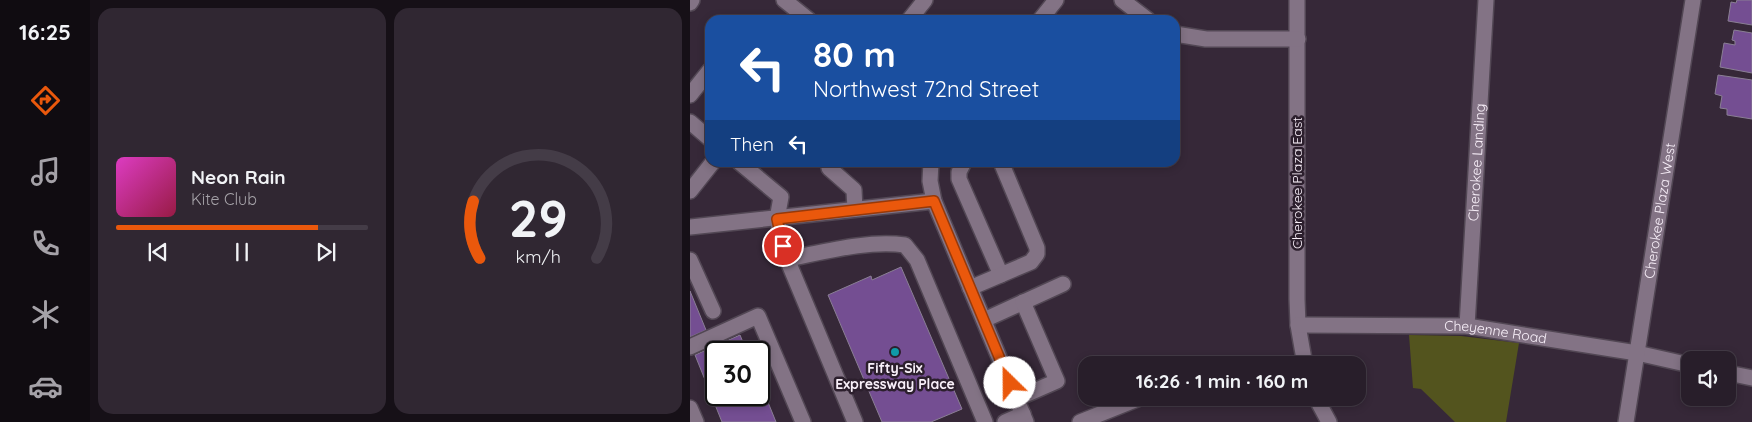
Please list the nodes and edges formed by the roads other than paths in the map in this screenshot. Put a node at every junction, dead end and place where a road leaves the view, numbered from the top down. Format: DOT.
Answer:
graph roads {
  1 [pos="784,0"];
  2 [pos="925,0"];
  3 [pos="1056,0"];
  4 [pos="1122,0"];
  5 [pos="1297,0"];
  6 [pos="1486,0"];
  7 [pos="1693,0"];
  8 [pos="803,15"];
  9 [pos="913,15"];
  10 [pos="1044,15"];
  11 [pos="1142,15"];
  12 [pos="1180,35"];
  13 [pos="1298,39"];
  14 [pos="705,76"];
  15 [pos="690,95"];
  16 [pos="690,122"];
  17 [pos="705,135"];
  18 [pos="709,167"];
  19 [pos="745,167"];
  20 [pos="931,167"];
  21 [pos="961,167"];
  22 [pos="1003,167"];
  23 [pos="829,168"];
  24 [pos="690,191"];
  25 [pos="934,201"];
  26 [pos="855,210"];
  27 [pos="777,219"];
  28 [pos="690,227"];
  29 [pos="787,259"];
  30 [pos="690,260"];
  31 [pos="1001,275"];
  32 [pos="1063,284"];
  33 [pos="970,288"];
  34 [pos="1023,302"];
  35 [pos="713,311"];
  36 [pos="984,320"];
  37 [pos="1298,325"];
  38 [pos="1467,326"];
  39 [pos="690,347"];
  40 [pos="1637,353"];
  41 [pos="1303,356"];
  42 [pos="1681,363"];
  43 [pos="1736,375"];
  44 [pos="1752,378"];
  45 [pos="1016,399"];
  46 [pos="1120,406"];
  47 [pos="1320,406"];
  48 [pos="690,408"];
  49 [pos="1024,418"];
  50 [pos="696,422"];
  51 [pos="802,422"];
  52 [pos="855,422"];
  53 [pos="984,422"];
  54 [pos="1005,422"];
  55 [pos="1080,422"];
  56 [pos="1329,422"];
  57 [pos="1626,422"];
  1 -- 8 [label="street"];
  2 -- 9 [label="street"];
  3 -- 10 [label="street"];
  4 -- 11 [label="street"];
  5 -- 13 [label="street, Cherokee Plaza East"];
  6 -- 38 [label="street, Cherokee Landing"];
  7 -- 40 [label="street, Cherokee Plaza West"];
  12 -- 13 [label="street"];
  13 -- 37 [label="street, Cherokee Plaza East"];
  14 -- 15 [label="street"];
  16 -- 17 [label="street"];
  18 -- 24 [label="street"];
  19 -- 27 [label="street"];
  20 -- 25 [label="street"];
  21 -- 31 [label="street"];
  22 -- 31 [label="street"];
  23 -- 26 [label="street"];
  25 -- 26 [label="street"];
  25 -- 33 [label="street"];
  26 -- 27 [label="street"];
  27 -- 28 [label="street"];
  27 -- 29 [label="street"];
  29 -- 52 [label="street"];
  29 -- 53 [label="street"];
  30 -- 35 [label="street"];
  31 -- 33 [label="street"];
  32 -- 34 [label="street"];
  33 -- 36 [label="street"];
  34 -- 36 [label="street"];
  34 -- 45 [label="street"];
  36 -- 45 [label="street"];
  37 -- 38 [label="street, Cheyenne Road"];
  37 -- 41 [label="street, Cherokee Plaza East"];
  38 -- 40 [label="street, Cheyenne Road"];
  39 -- 51 [label="street"];
  40 -- 42 [label="street, Cheyenne Road"];
  40 -- 57 [label="street, Cherokee Plaza West"];
  43 -- 44 [label="street"];
  45 -- 49 [label="street"];
  46 -- 55 [label="street"];
  47 -- 56 [label="street"];
  48 -- 50 [label="street"];
  49 -- 54 [label="street"];
}
